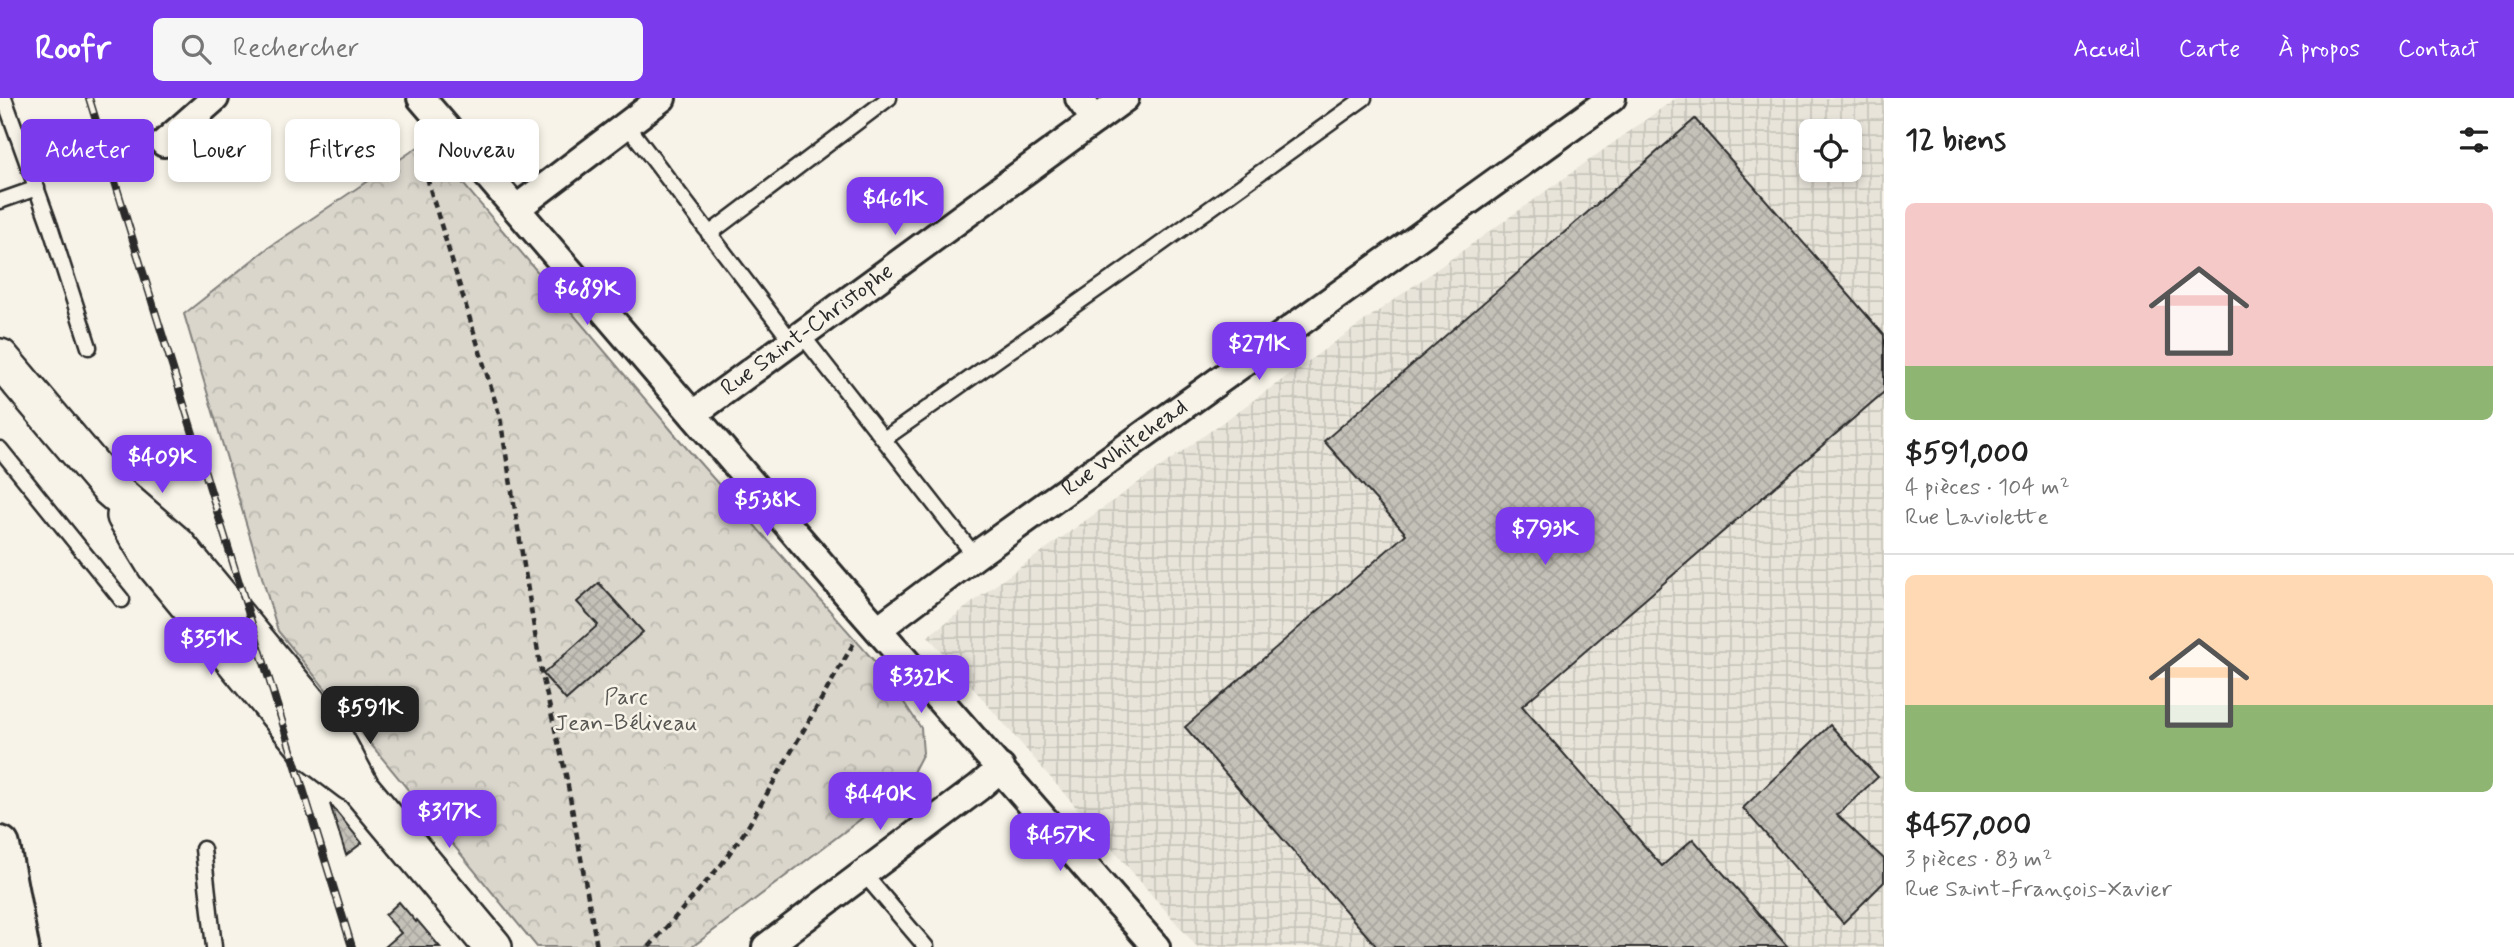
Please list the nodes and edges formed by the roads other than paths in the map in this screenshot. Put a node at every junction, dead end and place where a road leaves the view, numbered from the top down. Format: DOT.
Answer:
graph roads {
  1 [pos="4,98"];
  2 [pos="215,98"];
  3 [pos="421,98"];
  4 [pos="889,98"];
  5 [pos="1079,98"];
  6 [pos="1125,98"];
  7 [pos="1364,98"];
  8 [pos="1612,98"];
  9 [pos="655,100"];
  10 [pos="1095,120"];
  11 [pos="627,125"];
  12 [pos="164,143"];
  13 [pos="37,188"];
  14 [pos="0,201"];
  15 [pos="517,208"];
  16 [pos="709,234"];
  17 [pos="797,338"];
  18 [pos="89,347"];
  19 [pos="1,360"];
  20 [pos="693,414"];
  21 [pos="884,439"];
  22 [pos="0,449"];
  23 [pos="975,556"];
  24 [pos="122,600"];
  25 [pos="868,634"];
  26 [pos="1000,768"];
  27 [pos="0,846"];
  28 [pos="203,849"];
  29 [pos="864,874"];
  30 [pos="19,947"];
  31 [pos="215,947"];
  32 [pos="493,947"];
  33 [pos="766,947"];
  34 [pos="926,947"];
  35 [pos="1156,947"];
  1 -- 13 [label="lane"];
  2 -- 12 [label="street"];
  3 -- 15 [label="street"];
  4 -- 16 [label="lane"];
  5 -- 10 [label="street"];
  6 -- 10 [label="street, Rue Saint-Christophe"];
  7 -- 21 [label="lane"];
  8 -- 23 [label="street, Rue Whitehead"];
  9 -- 11 [label="street"];
  10 -- 17 [label="street, Rue Saint-Christophe"];
  11 -- 15 [label="street"];
  11 -- 16 [label="lane"];
  13 -- 14 [label="lane"];
  13 -- 18 [label="lane"];
  15 -- 20 [label="street"];
  16 -- 17 [label="lane"];
  17 -- 20 [label="street, Rue Saint-Christophe"];
  17 -- 21 [label="lane"];
  19 -- 32 [label="main road"];
  20 -- 25 [label="street"];
  21 -- 23 [label="lane"];
  22 -- 24 [label="lane"];
  23 -- 25 [label="street, Rue Whitehead"];
  25 -- 26 [label="street"];
  26 -- 29 [label="street"];
  26 -- 35 [label="street"];
  27 -- 30 [label="highway"];
  28 -- 31 [label="lane"];
  29 -- 33 [label="street"];
  29 -- 34 [label="lane"];
}
